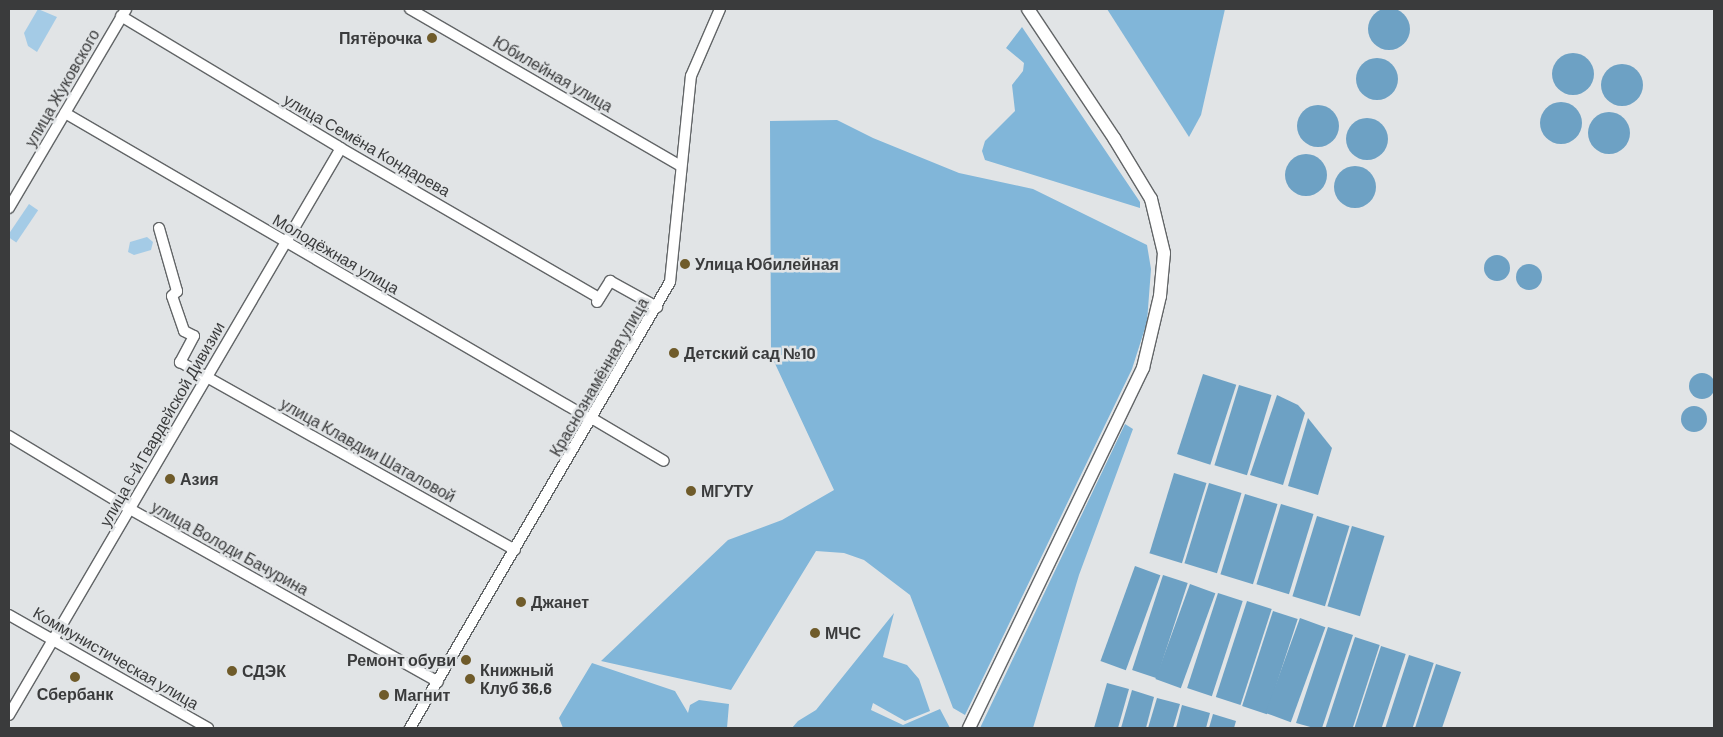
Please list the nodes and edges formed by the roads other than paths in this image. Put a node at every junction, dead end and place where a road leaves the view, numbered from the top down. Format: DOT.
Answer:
graph roads {
  1 [pos="410,9"];
  2 [pos="720,9"];
  3 [pos="1028,9"];
  4 [pos="123,12"];
  5 [pos="65,112"];
  6 [pos="341,148"];
  7 [pos="681,166"];
  8 [pos="9,208"];
  9 [pos="159,228"];
  10 [pos="286,241"];
  11 [pos="657,306"];
  12 [pos="206,376"];
  13 [pos="593,419"];
  14 [pos="9,436"];
  15 [pos="664,461"];
  16 [pos="130,509"];
  17 [pos="515,550"];
  18 [pos="9,615"];
  19 [pos="54,640"];
  20 [pos="438,682"];
  21 [pos="9,715"];
  22 [pos="208,728"];
  23 [pos="410,728"];
  24 [pos="968,728"];
  1 -- 7 [label="street, Юбилейная улица"];
  2 -- 7 [label="street, Краснознамённая улица"];
  3 -- 24 [label="main road"];
  4 -- 5 [label="street, улица Жуковского"];
  4 -- 6 [label="street, улица Семёна Кондарева"];
  5 -- 8 [label="street, улица Жуковского"];
  5 -- 10 [label="street, Молодёжная улица"];
  6 -- 10 [label="street, улица 6-й Гвардейской Дивизии"];
  6 -- 11 [label="street, улица Семёна Кондарева"];
  7 -- 11 [label="street, Краснознамённая улица"];
  9 -- 12 [label="street, улица Клавдии Шаталовой"];
  10 -- 12 [label="street, улица 6-й Гвардейской Дивизии"];
  10 -- 13 [label="street, Молодёжная улица"];
  11 -- 13 [label="street, Краснознамённая улица"];
  12 -- 16 [label="street, улица 6-й Гвардейской Дивизии"];
  12 -- 17 [label="street, улица Клавдии Шаталовой"];
  13 -- 15 [label="street, Молодёжная улица"];
  13 -- 17 [label="street, Краснознамённая улица"];
  14 -- 16 [label="street, улица Володи Бачурина"];
  16 -- 19 [label="street, улица 6-й Гвардейской Дивизии"];
  16 -- 20 [label="street, улица Володи Бачурина"];
  17 -- 20 [label="street, Краснознамённая улица"];
  18 -- 19 [label="street, Коммунистическая улица"];
  19 -- 21 [label="street, улица 6-й Гвардейской Дивизии"];
  19 -- 22 [label="street, Коммунистическая улица"];
  20 -- 23 [label="street, Краснознамённая улица"];
}
